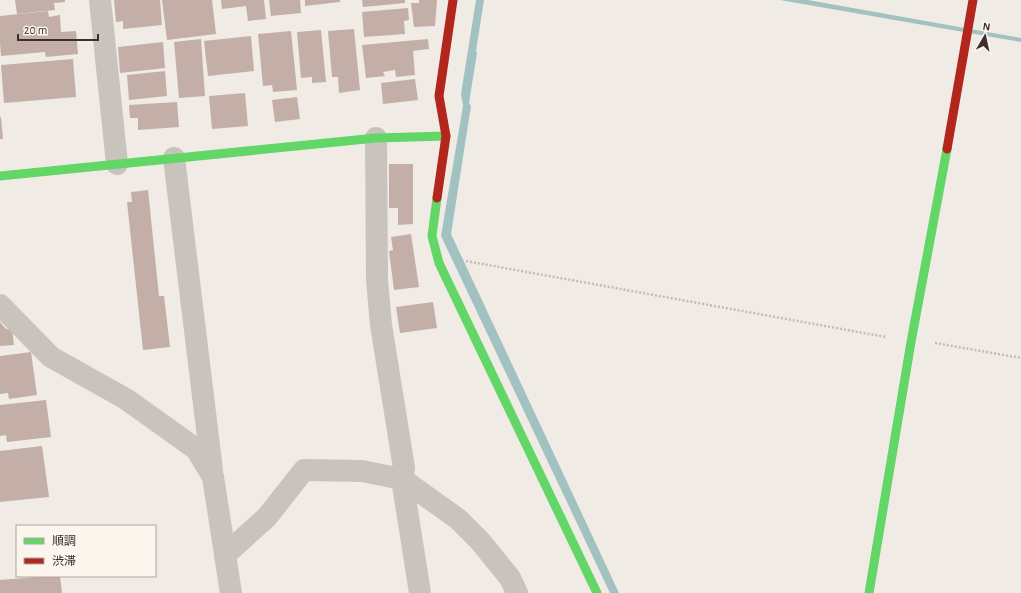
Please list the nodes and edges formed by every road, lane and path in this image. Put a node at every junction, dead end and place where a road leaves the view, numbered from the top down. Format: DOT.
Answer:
graph roads {
  1 [pos="100,0"];
  2 [pos="453,0"];
  3 [pos="973,0"];
  4 [pos="446,136"];
  5 [pos="376,138"];
  6 [pos="174,158"];
  7 [pos="117,164"];
  8 [pos="0,176"];
  9 [pos="469,261"];
  10 [pos="0,305"];
  11 [pos="911,342"];
  12 [pos="1021,358"];
  13 [pos="212,477"];
  14 [pos="402,479"];
  15 [pos="225,555"];
  16 [pos="231,593"];
  17 [pos="420,593"];
  18 [pos="518,593"];
  19 [pos="597,593"];
  20 [pos="869,593"];
  1 -- 7 [label="street"];
  2 -- 4 [label="street"];
  3 -- 11 [label="street"];
  4 -- 5 [label="street"];
  4 -- 19 [label="street"];
  5 -- 6 [label="street"];
  5 -- 14 [label="street"];
  6 -- 7 [label="street"];
  6 -- 13 [label="street"];
  7 -- 8 [label="street"];
  9 -- 11 [label="path"];
  10 -- 13 [label="street"];
  11 -- 12 [label="path"];
  11 -- 20 [label="street"];
  13 -- 15 [label="street"];
  14 -- 15 [label="street"];
  14 -- 17 [label="street"];
  14 -- 18 [label="street"];
  15 -- 16 [label="street"];
}
